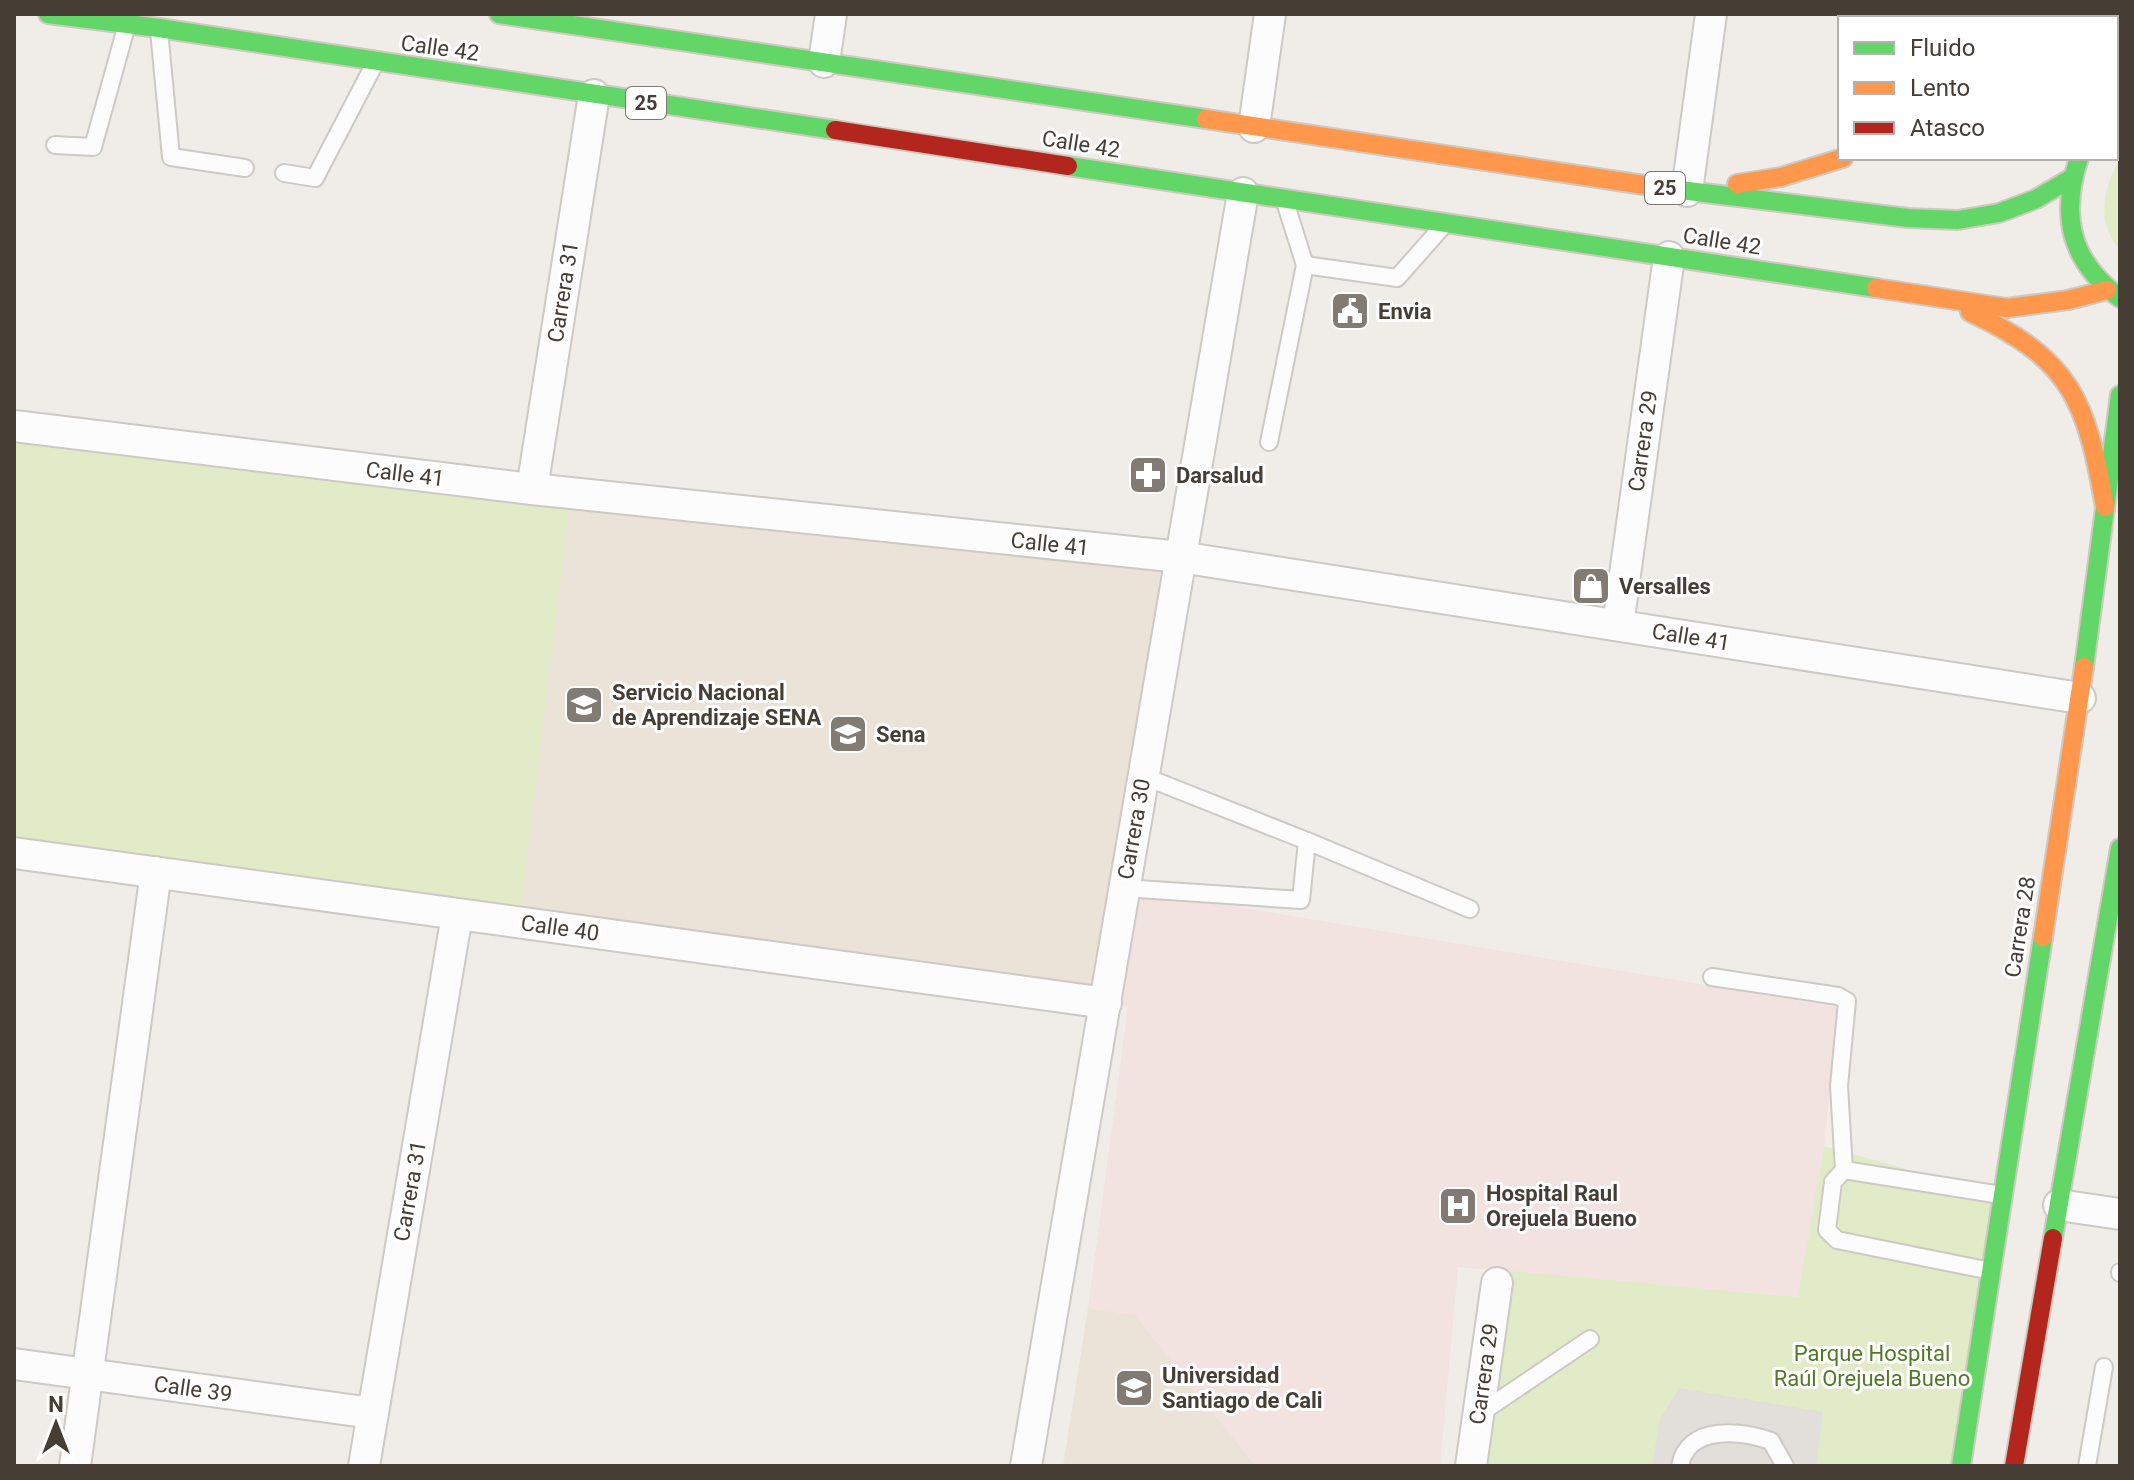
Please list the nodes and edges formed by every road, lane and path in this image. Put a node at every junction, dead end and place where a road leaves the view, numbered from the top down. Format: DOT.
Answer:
graph roads {
  1 [pos="48,14"];
  2 [pos="499,14"];
  3 [pos="831,14"];
  4 [pos="1270,14"];
  5 [pos="1711,14"];
  6 [pos="127,24"];
  7 [pos="159,28"];
  8 [pos="824,62"];
  9 [pos="375,63"];
  10 [pos="594,95"];
  11 [pos="1254,127"];
  12 [pos="55,145"];
  13 [pos="1838,160"];
  14 [pos="2078,160"];
  15 [pos="245,168"];
  16 [pos="284,173"];
  17 [pos="2070,179"];
  18 [pos="1687,191"];
  19 [pos="1243,193"];
  20 [pos="1284,200"];
  21 [pos="1444,223"];
  22 [pos="1669,257"];
  23 [pos="1305,265"];
  24 [pos="2113,294"];
  25 [pos="1922,296"];
  26 [pos="2120,395"];
  27 [pos="14,426"];
  28 [pos="1269,442"];
  29 [pos="532,489"];
  30 [pos="2105,507"];
  31 [pos="1180,557"];
  32 [pos="1618,625"];
  33 [pos="2080,698"];
  34 [pos="1143,776"];
  35 [pos="1307,841"];
  36 [pos="2120,848"];
  37 [pos="14,853"];
  38 [pos="156,872"];
  39 [pos="1124,888"];
  40 [pos="1470,909"];
  41 [pos="457,915"];
  42 [pos="1712,977"];
  43 [pos="1106,1003"];
  44 [pos="1844,1170"];
  45 [pos="2003,1196"];
  46 [pos="2059,1205"];
  47 [pos="2120,1214"];
  48 [pos="1991,1271"];
  49 [pos="1497,1283"];
  50 [pos="1590,1339"];
  51 [pos="14,1364"];
  52 [pos="2104,1367"];
  53 [pos="87,1375"];
  54 [pos="372,1413"];
  55 [pos="1479,1414"];
  56 [pos="75,1466"];
  57 [pos="364,1466"];
  58 [pos="1026,1466"];
  59 [pos="1471,1466"];
  60 [pos="1680,1466"];
  61 [pos="1785,1466"];
  62 [pos="1961,1466"];
  63 [pos="2014,1466"];
  64 [pos="2087,1466"];
  1 -- 6 [label="main road, Calle 42 / 25"];
  2 -- 8 [label="main road, Calle 42 / 25"];
  3 -- 8 [label="street"];
  4 -- 11 [label="street"];
  5 -- 18 [label="street"];
  6 -- 7 [label="main road, Calle 42 / 25"];
  6 -- 12 [label="lane"];
  7 -- 9 [label="main road, Calle 42 / 25"];
  7 -- 15 [label="lane"];
  8 -- 11 [label="main road, Calle 42 / 25"];
  9 -- 10 [label="main road, Calle 42 / 25"];
  9 -- 16 [label="lane"];
  10 -- 19 [label="main road, Calle 42 / 25"];
  10 -- 29 [label="street, Carrera 31"];
  11 -- 18 [label="main road, Calle 42 / 25"];
  13 -- 18 [label="main road"];
  14 -- 17 [label="main road, 25"];
  17 -- 18 [label="main road, Calle 42 / 25"];
  17 -- 24 [label="main road, 25"];
  19 -- 20 [label="main road, Calle 42 / 25"];
  19 -- 31 [label="street, Carrera 30"];
  20 -- 21 [label="main road, Calle 42 / 25"];
  20 -- 23 [label="lane"];
  21 -- 22 [label="main road, Calle 42 / 25"];
  21 -- 23 [label="lane"];
  22 -- 25 [label="main road, Calle 42 / 25"];
  22 -- 32 [label="street, Carrera 29"];
  23 -- 28 [label="lane"];
  24 -- 25 [label="main road, Calle 42 / 25"];
  25 -- 30 [label="main road"];
  26 -- 30 [label="main road, Carrera 28"];
  27 -- 29 [label="street, Calle 41"];
  29 -- 31 [label="street, Calle 41"];
  30 -- 33 [label="main road, Carrera 28"];
  31 -- 32 [label="street, Calle 41"];
  31 -- 34 [label="street, Carrera 30"];
  32 -- 33 [label="street, Calle 41"];
  33 -- 45 [label="main road, Carrera 28"];
  34 -- 35 [label="lane"];
  34 -- 39 [label="street, Carrera 30"];
  35 -- 39 [label="lane"];
  35 -- 40 [label="lane"];
  36 -- 46 [label="main road"];
  37 -- 38 [label="street, Calle 40"];
  38 -- 41 [label="street, Calle 40"];
  38 -- 53 [label="street"];
  39 -- 43 [label="street, Carrera 30"];
  41 -- 43 [label="street, Calle 40"];
  41 -- 54 [label="street, Carrera 31"];
  42 -- 44 [label="lane"];
  43 -- 58 [label="street, Carrera 30"];
  44 -- 45 [label="lane"];
  44 -- 48 [label="lane"];
  45 -- 48 [label="main road, Carrera 28"];
  46 -- 47 [label="street"];
  46 -- 63 [label="main road"];
  48 -- 62 [label="main road, Carrera 28"];
  49 -- 55 [label="street, Carrera 29"];
  50 -- 55 [label="lane"];
  51 -- 53 [label="street, Calle 39"];
  52 -- 64 [label="lane"];
  53 -- 54 [label="street, Calle 39"];
  53 -- 56 [label="street"];
  54 -- 57 [label="street, Carrera 31"];
  55 -- 59 [label="street, Carrera 29"];
  60 -- 61 [label="lane"];
}
